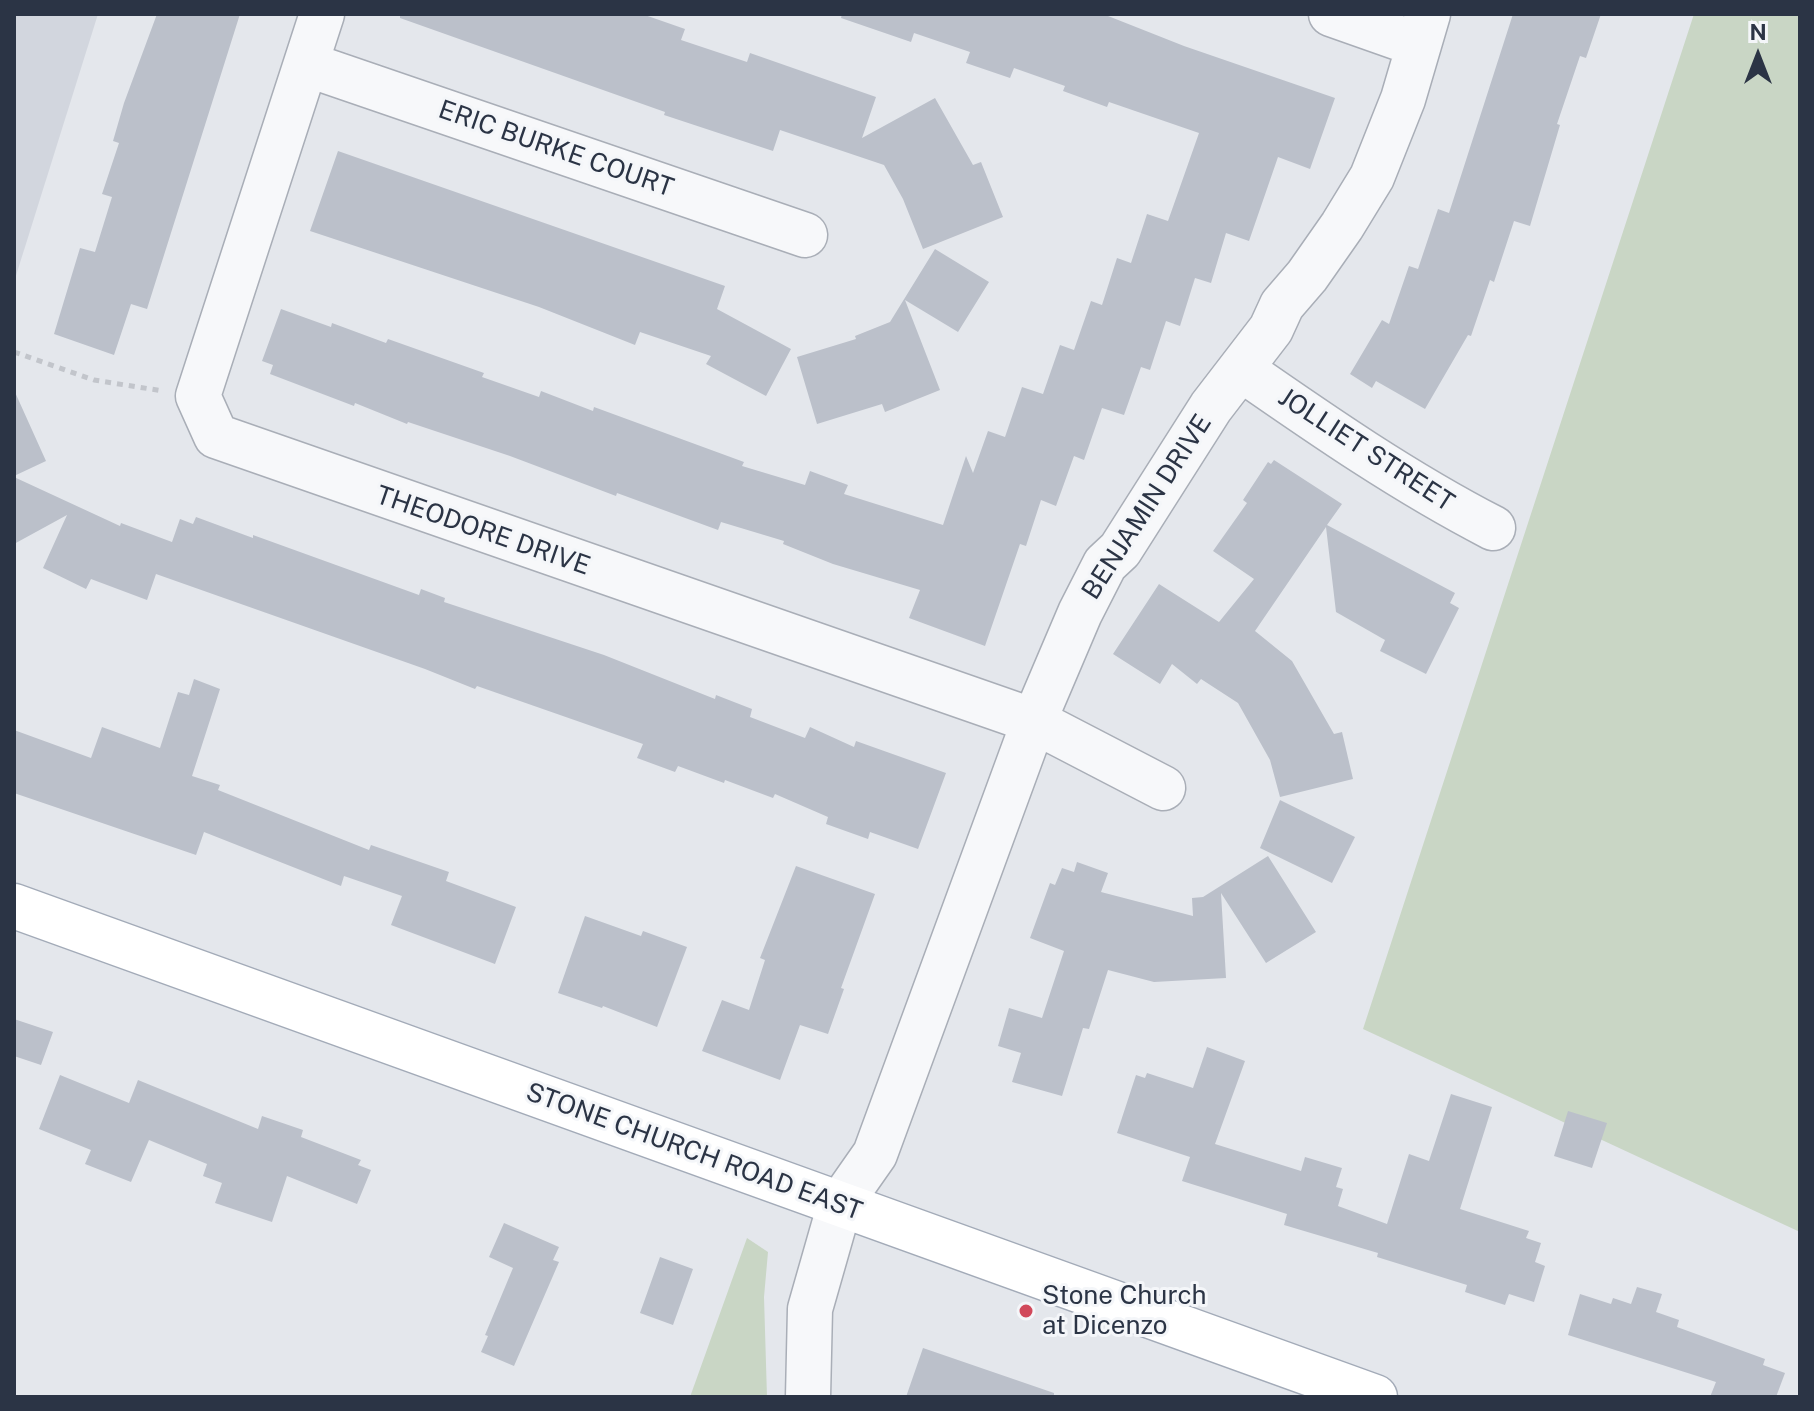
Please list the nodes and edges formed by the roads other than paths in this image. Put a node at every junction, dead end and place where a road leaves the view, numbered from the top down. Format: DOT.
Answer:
graph roads {
  1 [pos="322,14"];
  2 [pos="1331,14"];
  3 [pos="1423,29"];
  4 [pos="306,64"];
  5 [pos="805,235"];
  6 [pos="1241,369"];
  7 [pos="1493,528"];
  8 [pos="1034,721"];
  9 [pos="1163,788"];
  10 [pos="14,906"];
  11 [pos="840,1204"];
  12 [pos="808,1397"];
  13 [pos="1375,1397"];
  1 -- 4 [label="street"];
  2 -- 3 [label="street"];
  3 -- 6 [label="street, BENJAMIN DRIVE"];
  4 -- 5 [label="street, ERIC BURKE COURT"];
  4 -- 8 [label="street, THEODORE DRIVE"];
  6 -- 7 [label="street, JOLLIET STREET"];
  6 -- 8 [label="street, BENJAMIN DRIVE"];
  8 -- 9 [label="street, THEODORE DRIVE"];
  8 -- 11 [label="street, BENJAMIN DRIVE"];
  10 -- 11 [label="main road, STONE CHURCH ROAD EAST"];
  11 -- 12 [label="street, BENJAMIN DRIVE"];
  11 -- 13 [label="main road, STONE CHURCH ROAD EAST"];
}
